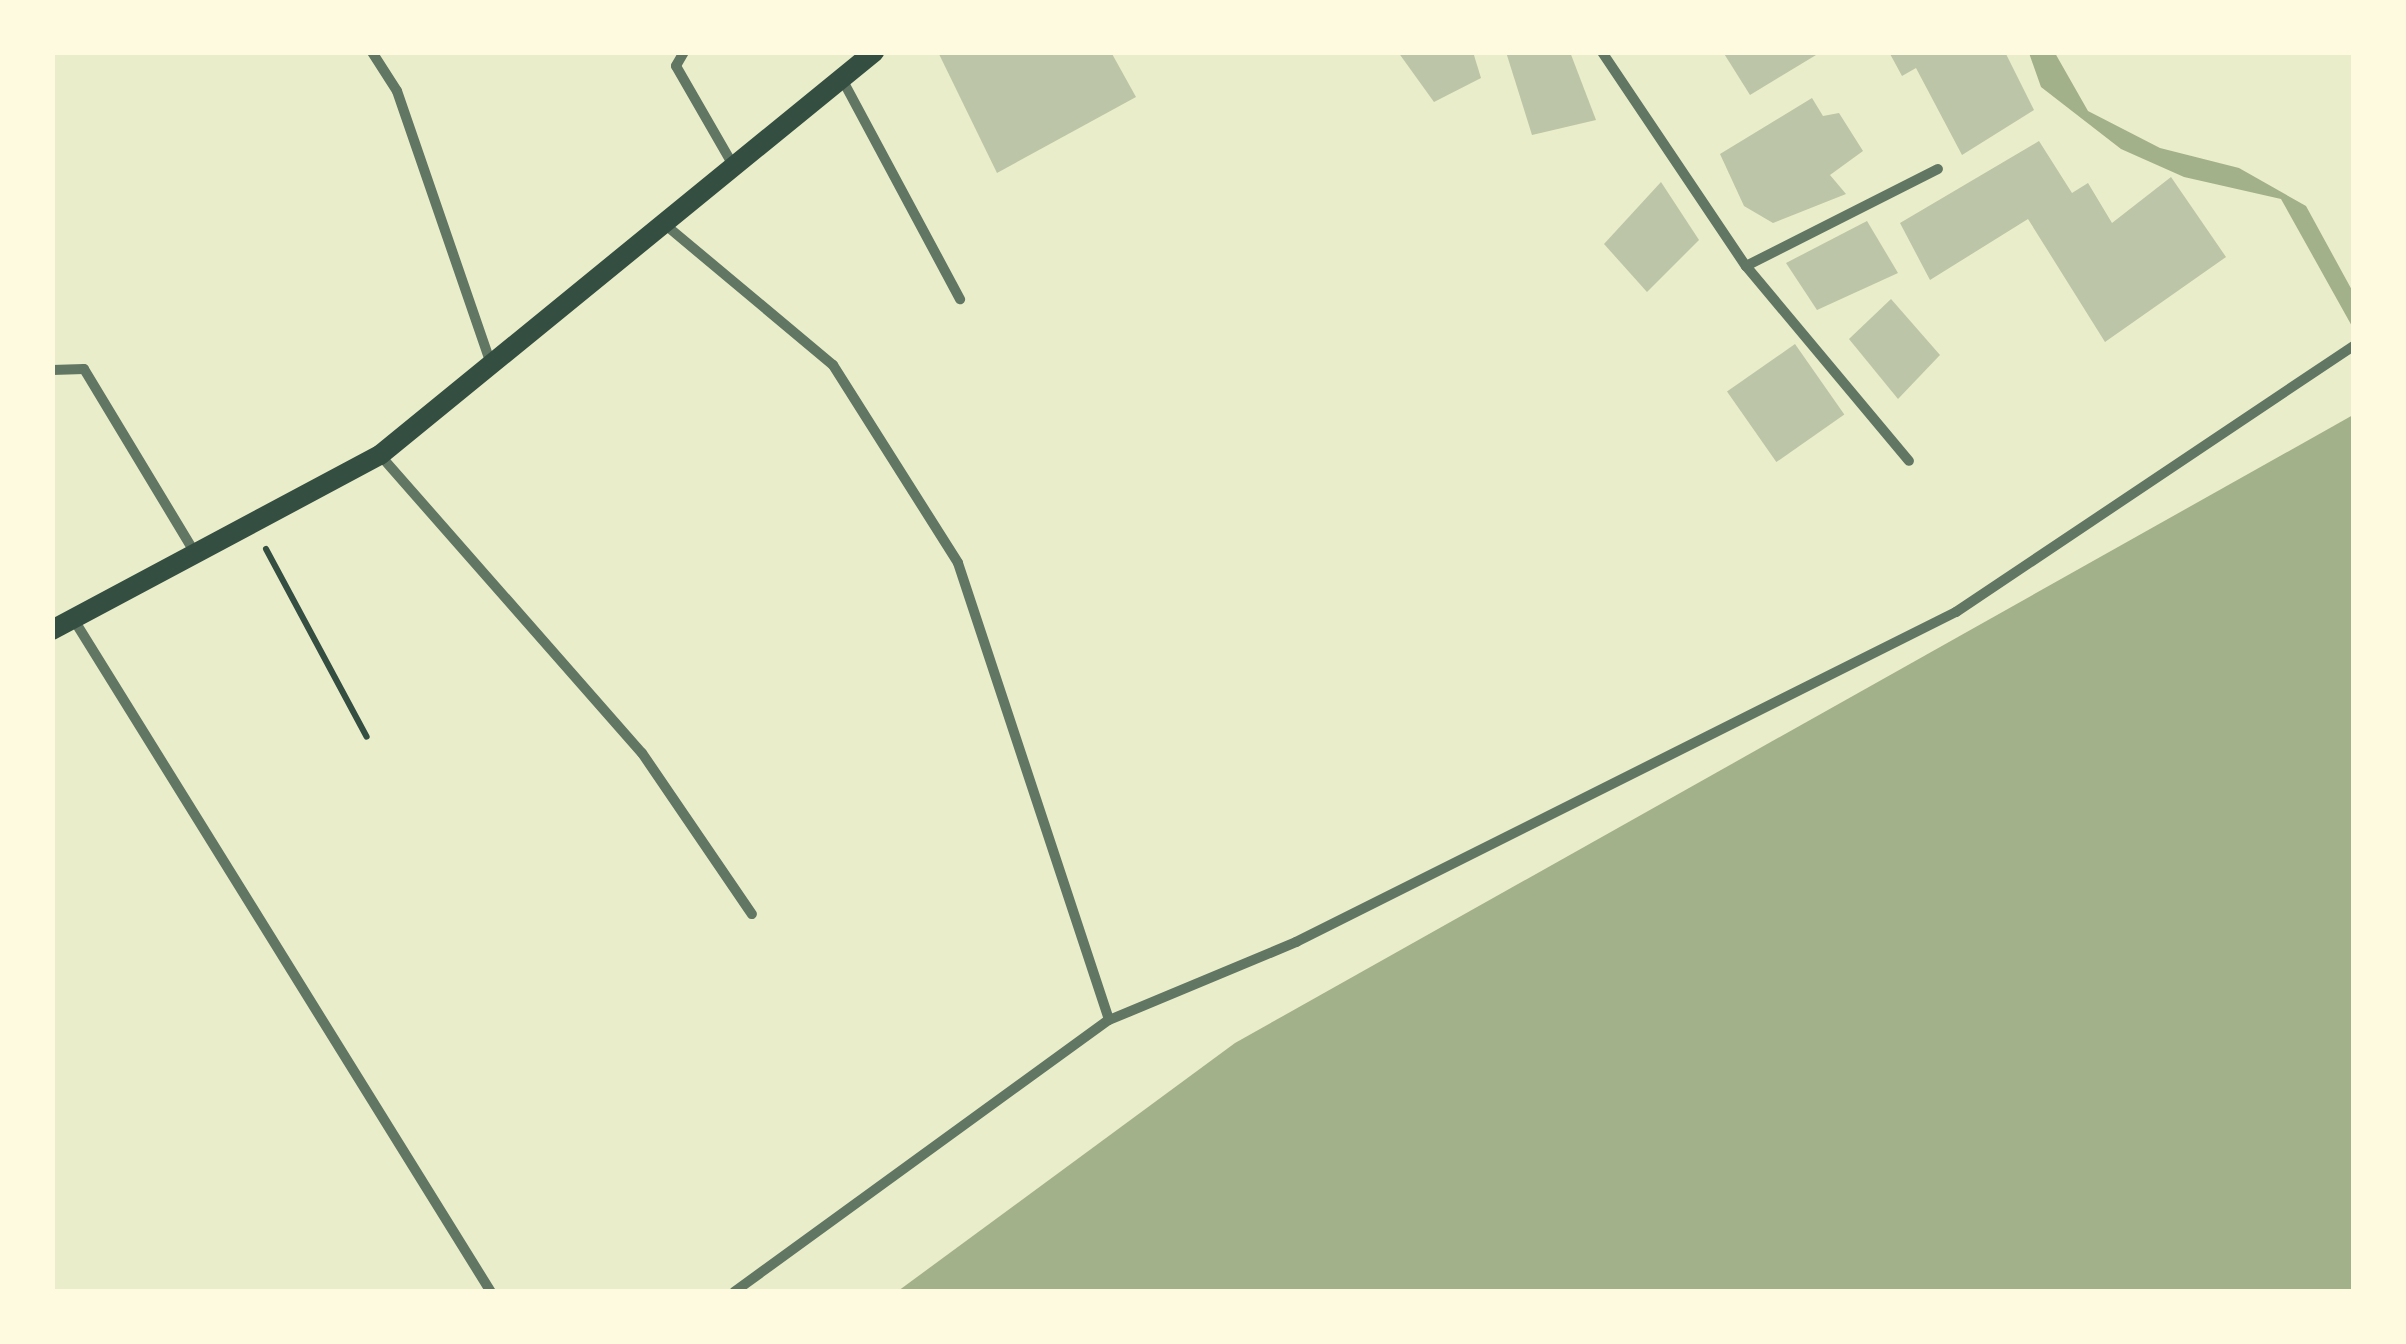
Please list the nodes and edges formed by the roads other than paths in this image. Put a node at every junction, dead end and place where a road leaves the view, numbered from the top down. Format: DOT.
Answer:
graph roads {
  1 [pos="372,52"];
  2 [pos="684,52"];
  3 [pos="874,52"];
  4 [pos="1602,52"];
  5 [pos="842,78"];
  6 [pos="733,165"];
  7 [pos="1938,169"];
  8 [pos="661,222"];
  9 [pos="1746,266"];
  10 [pos="960,298"];
  11 [pos="2354,346"];
  12 [pos="490,358"];
  13 [pos="52,370"];
  14 [pos="380,455"];
  15 [pos="1908,462"];
  16 [pos="199,560"];
  17 [pos="74,620"];
  18 [pos="52,630"];
  19 [pos="752,914"];
  20 [pos="1108,1020"];
  21 [pos="491,1292"];
  22 [pos="734,1292"];
  1 -- 12 [label="street"];
  2 -- 6 [label="street"];
  3 -- 5 [label="main road"];
  4 -- 9 [label="street"];
  5 -- 6 [label="main road"];
  5 -- 10 [label="street"];
  6 -- 8 [label="main road"];
  7 -- 9 [label="street"];
  8 -- 12 [label="main road"];
  8 -- 20 [label="street"];
  9 -- 15 [label="street"];
  11 -- 20 [label="street"];
  12 -- 14 [label="main road"];
  13 -- 16 [label="street"];
  14 -- 16 [label="main road"];
  14 -- 19 [label="street"];
  16 -- 17 [label="main road"];
  17 -- 18 [label="main road"];
  17 -- 21 [label="street"];
  20 -- 22 [label="street"];
}
